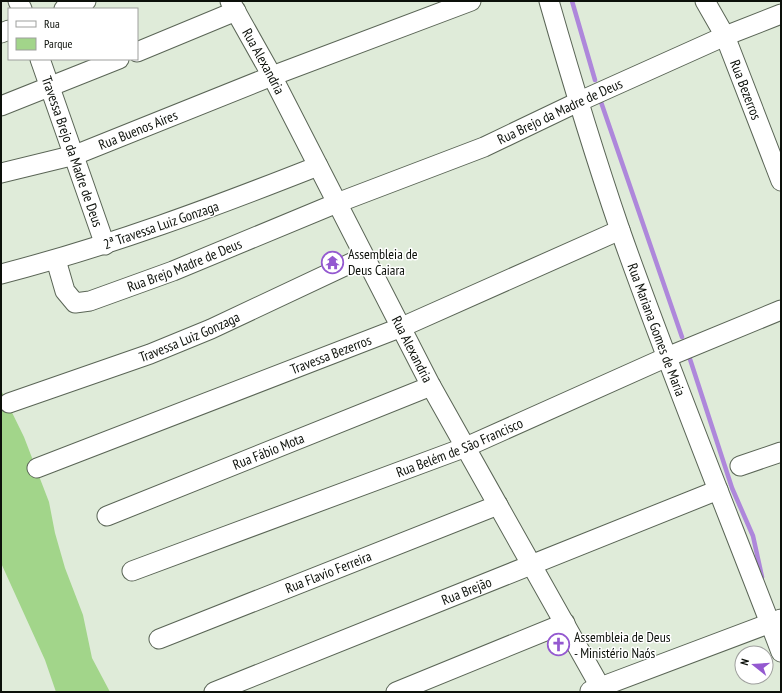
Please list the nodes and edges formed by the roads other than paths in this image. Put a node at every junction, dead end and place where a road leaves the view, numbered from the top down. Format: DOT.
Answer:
graph roads {
  1 [pos="86,1"];
  2 [pos="471,1"];
  3 [pos="549,1"];
  4 [pos="705,1"];
  5 [pos="233,6"];
  6 [pos="67,8"];
  7 [pos="781,14"];
  8 [pos="725,36"];
  9 [pos="138,52"];
  10 [pos="40,60"];
  11 [pos="117,60"];
  12 [pos="272,76"];
  13 [pos="50,87"];
  14 [pos="578,102"];
  15 [pos="1,106"];
  16 [pos="75,155"];
  17 [pos="318,166"];
  18 [pos="1,173"];
  19 [pos="781,180"];
  20 [pos="337,203"];
  21 [pos="620,230"];
  22 [pos="105,244"];
  23 [pos="364,257"];
  24 [pos="56,260"];
  25 [pos="1,274"];
  26 [pos="781,310"];
  27 [pos="402,327"];
  28 [pos="667,356"];
  29 [pos="430,386"];
  30 [pos="9,403"];
  31 [pos="466,447"];
  32 [pos="781,452"];
  33 [pos="740,466"];
  34 [pos="37,468"];
  35 [pos="718,490"];
  36 [pos="498,505"];
  37 [pos="107,516"];
  38 [pos="532,566"];
  39 [pos="132,571"];
  40 [pos="776,620"];
  41 [pos="565,623"];
  42 [pos="159,639"];
  43 [pos="781,652"];
  44 [pos="598,690"];
  45 [pos="214,692"];
  46 [pos="396,692"];
  1 -- 6 [label="street"];
  2 -- 12 [label="street, Rua Buenos Aires"];
  3 -- 14 [label="street, Rua Mariana Gomes de Maria"];
  4 -- 8 [label="street, Rua Bezerros"];
  5 -- 9 [label="street"];
  5 -- 12 [label="street, Rua Alexandria"];
  7 -- 8 [label="street, Rua Brejo da Madre de Deus"];
  8 -- 14 [label="street, Rua Brejo da Madre de Deus"];
  8 -- 19 [label="street, Rua Bezerros"];
  10 -- 13 [label="street, Travessa Brejo da Madre de Deus"];
  11 -- 13 [label="street"];
  12 -- 16 [label="street, Rua Buenos Aires"];
  12 -- 17 [label="street, Rua Alexandria"];
  13 -- 15 [label="street"];
  13 -- 16 [label="street, Travessa Brejo da Madre de Deus"];
  14 -- 20 [label="street, Rua Brejo da Madre de Deus"];
  14 -- 21 [label="street, Rua Mariana Gomes de Maria"];
  16 -- 18 [label="street, Rua Buenos Aires"];
  16 -- 22 [label="street, Travessa Brejo da Madre de Deus"];
  17 -- 20 [label="street, Rua Alexandria"];
  17 -- 22 [label="street, 2ª Travessa Luiz Gonzaga"];
  20 -- 23 [label="street, Rua Alexandria"];
  20 -- 24 [label="street, Rua Brejo Madre de Deus"];
  21 -- 27 [label="street, Travessa Bezerros"];
  21 -- 28 [label="street, Rua Mariana Gomes de Maria"];
  22 -- 24 [label="street, 2ª Travessa Luiz Gonzaga"];
  23 -- 27 [label="street, Rua Alexandria"];
  23 -- 30 [label="street, Travessa Luiz Gonzaga"];
  24 -- 25 [label="street, 2ª Travessa Luiz Gonzaga"];
  26 -- 28 [label="street, Rua Belém de São Francisco"];
  27 -- 29 [label="street, Rua Alexandria"];
  27 -- 34 [label="street, Travessa Bezerros"];
  28 -- 31 [label="street, Rua Belém de São Francisco"];
  28 -- 35 [label="street, Rua Mariana Gomes de Maria"];
  29 -- 31 [label="street, Rua Alexandria"];
  29 -- 37 [label="street, Rua Fábio Mota"];
  31 -- 36 [label="street, Rua Alexandria"];
  31 -- 39 [label="street, Rua Belém de São Francisco"];
  32 -- 33 [label="street"];
  35 -- 38 [label="street, Rua Brejão"];
  35 -- 40 [label="street, Rua Mariana Gomes de Maria"];
  36 -- 38 [label="street, Rua Alexandria"];
  36 -- 42 [label="street, Rua Flavio Ferreira"];
  38 -- 41 [label="street, Rua Alexandria"];
  38 -- 45 [label="street, Rua Brejão"];
  40 -- 43 [label="street, Rua Mariana Gomes de Maria"];
  40 -- 44 [label="street"];
  41 -- 44 [label="street, Rua Alexandria"];
  41 -- 46 [label="street"];
}
